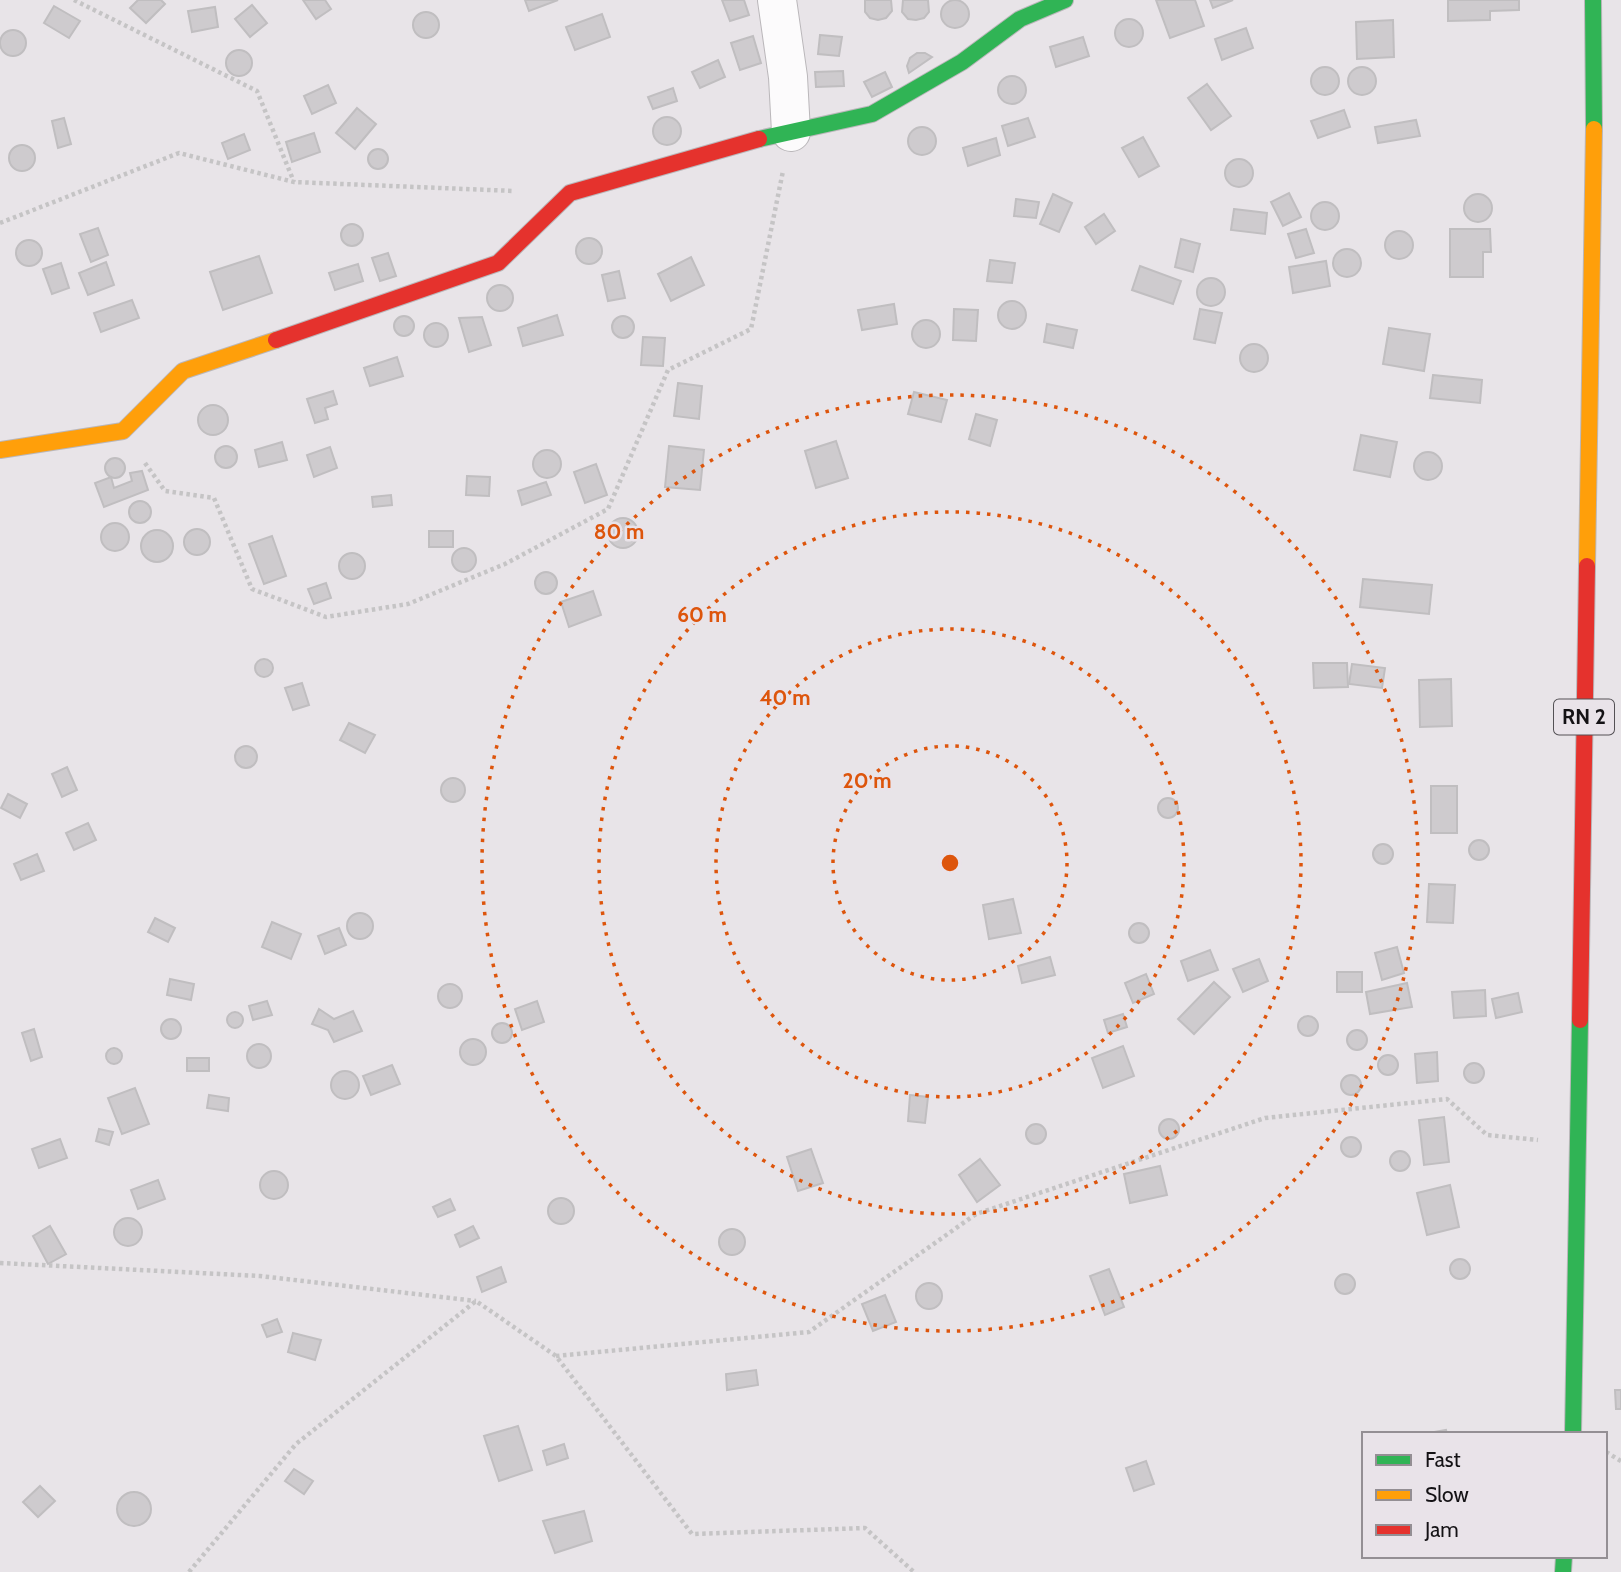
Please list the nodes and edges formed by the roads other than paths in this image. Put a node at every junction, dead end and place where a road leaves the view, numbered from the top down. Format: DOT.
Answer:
graph roads {
  1 [pos="777,0"];
  2 [pos="1065,0"];
  3 [pos="1592,0"];
  4 [pos="791,132"];
  5 [pos="0,450"];
  6 [pos="1573,1432"];
  1 -- 4 [label="street"];
  2 -- 4 [label="main road"];
  3 -- 6 [label="main road, RN 2"];
  4 -- 5 [label="main road"];
}
